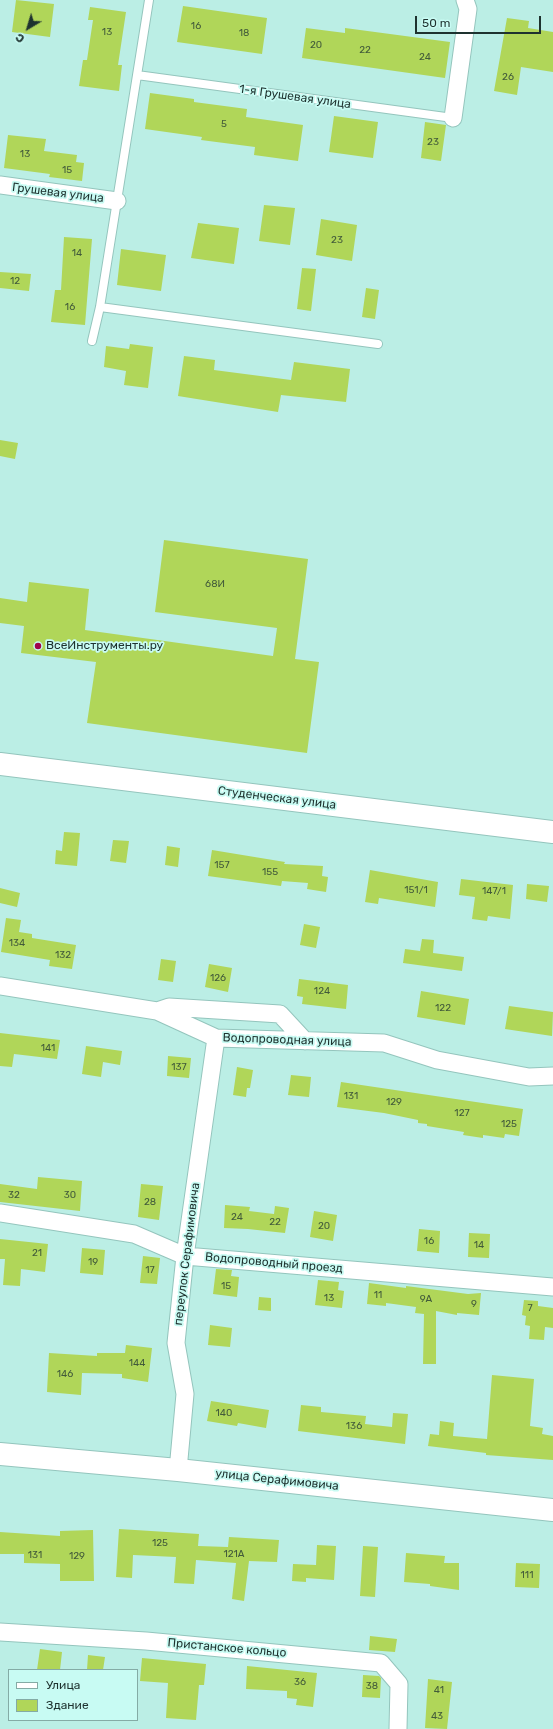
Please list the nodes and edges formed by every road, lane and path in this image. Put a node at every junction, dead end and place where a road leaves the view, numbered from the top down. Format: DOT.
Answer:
graph roads {
  1 [pos="149,0"];
  2 [pos="465,0"];
  3 [pos="137,75"];
  4 [pos="453,118"];
  5 [pos="0,186"];
  6 [pos="117,201"];
  7 [pos="100,307"];
  8 [pos="92,341"];
  9 [pos="378,344"];
  10 [pos="0,764"];
  11 [pos="553,832"];
  12 [pos="0,986"];
  13 [pos="157,1011"];
  14 [pos="216,1038"];
  15 [pos="305,1041"];
  16 [pos="553,1076"];
  17 [pos="0,1213"];
  18 [pos="185,1256"];
  19 [pos="553,1287"];
  20 [pos="0,1454"];
  21 [pos="178,1470"];
  22 [pos="553,1510"];
  23 [pos="0,1632"];
  24 [pos="398,1729"];
  1 -- 3 [label="lane"];
  2 -- 4 [label="street"];
  3 -- 4 [label="lane, 1-я Грушевая улица"];
  3 -- 6 [label="lane"];
  5 -- 6 [label="street, Грушевая улица"];
  6 -- 7 [label="lane"];
  7 -- 8 [label="lane"];
  7 -- 9 [label="lane"];
  10 -- 11 [label="street, Студенческая улица"];
  12 -- 13 [label="street, Водопроводная улица"];
  13 -- 14 [label="street, Водопроводная улица"];
  13 -- 15 [label="street"];
  14 -- 15 [label="street, Водопроводная улица"];
  14 -- 18 [label="street, переулок Серафимовича"];
  15 -- 16 [label="street, Водопроводная улица"];
  17 -- 18 [label="street, Водопроводный проезд"];
  18 -- 19 [label="street, Водопроводный проезд"];
  18 -- 21 [label="street, переулок Серафимовича"];
  20 -- 21 [label="street, улица Серафимовича"];
  21 -- 22 [label="street, улица Серафимовича"];
  23 -- 24 [label="street, Пристанское кольцо"];
}
